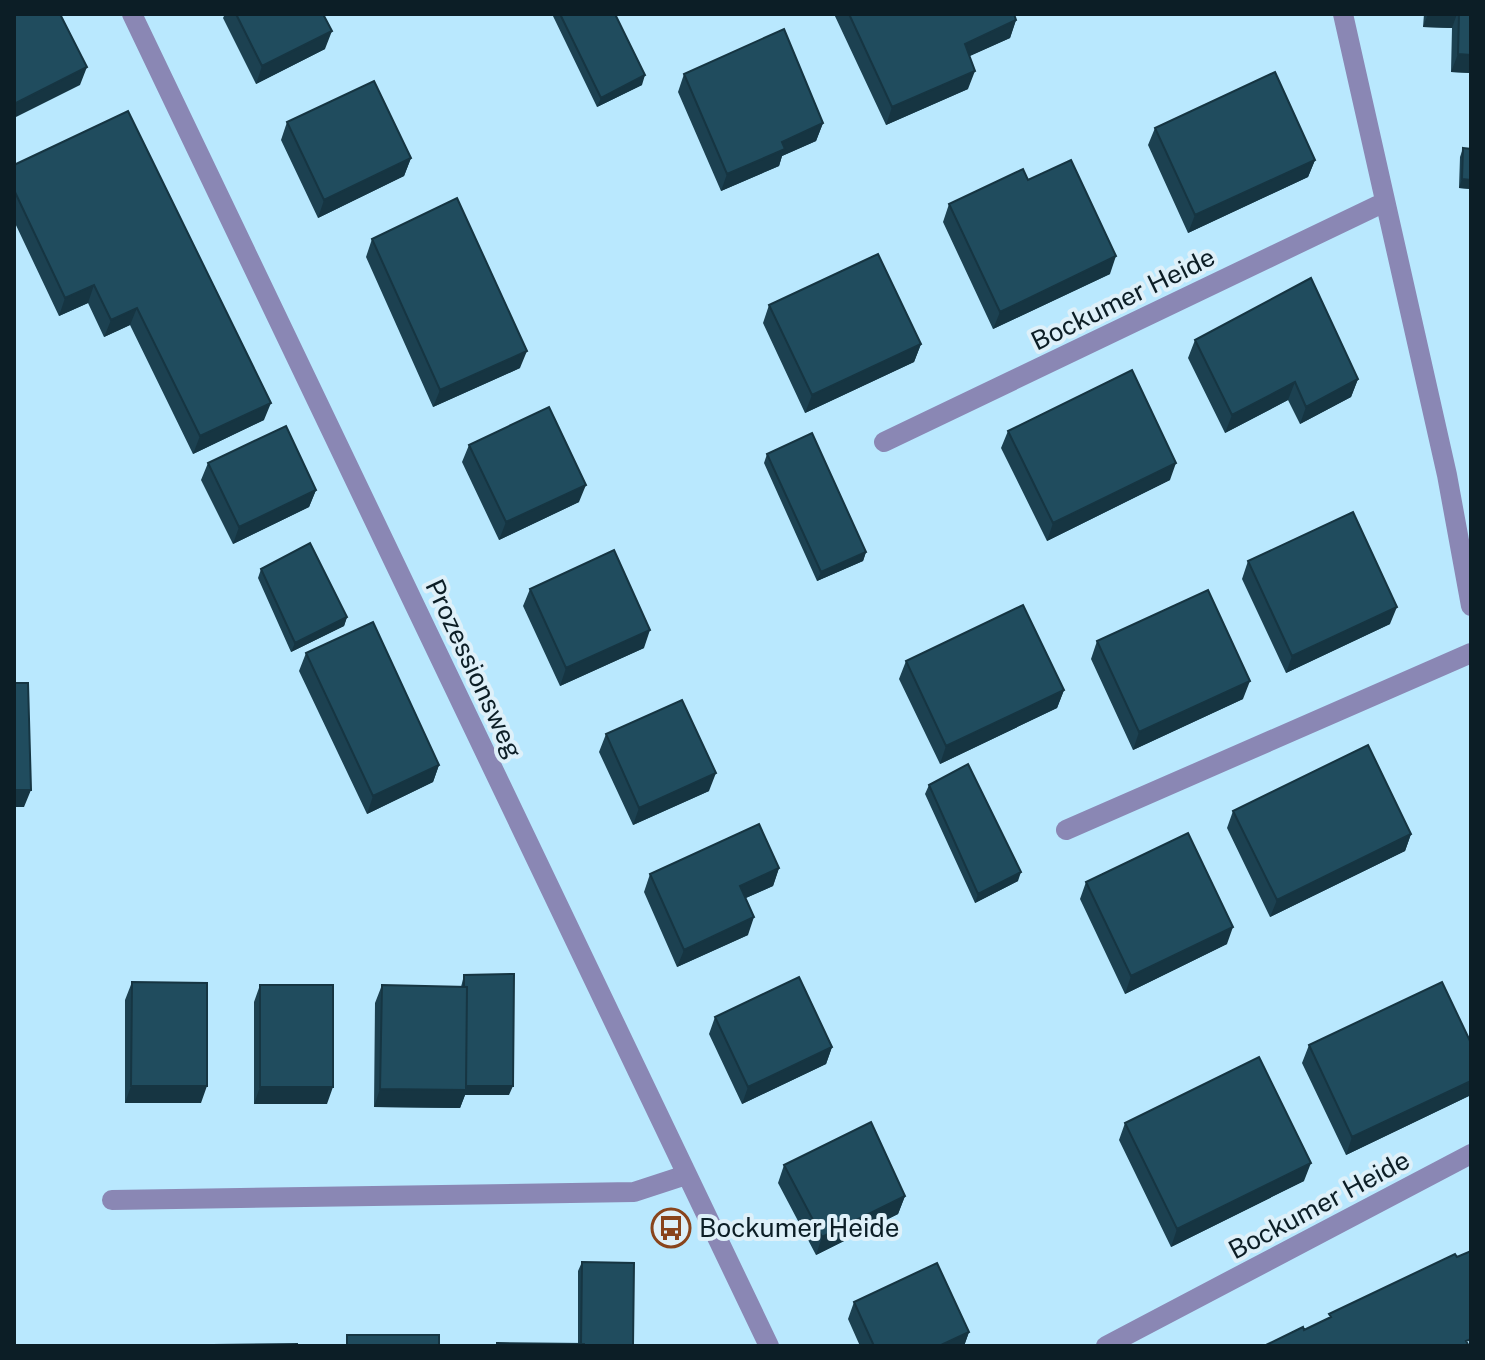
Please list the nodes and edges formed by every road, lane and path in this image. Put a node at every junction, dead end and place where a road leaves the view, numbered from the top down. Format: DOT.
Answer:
graph roads {
  1 [pos="132,14"];
  2 [pos="1343,14"];
  3 [pos="1385,202"];
  4 [pos="884,442"];
  5 [pos="1471,606"];
  6 [pos="1471,653"];
  7 [pos="1066,830"];
  8 [pos="1471,1154"];
  9 [pos="686,1175"];
  10 [pos="112,1200"];
  11 [pos="769,1346"];
  12 [pos="1106,1346"];
  1 -- 9 [label="street, Prozessionsweg"];
  2 -- 3 [label="street"];
  3 -- 4 [label="street, Bockumer Heide"];
  3 -- 5 [label="street"];
  6 -- 7 [label="street"];
  8 -- 12 [label="street, Bockumer Heide"];
  9 -- 10 [label="street"];
  9 -- 11 [label="street, Prozessionsweg"];
}
